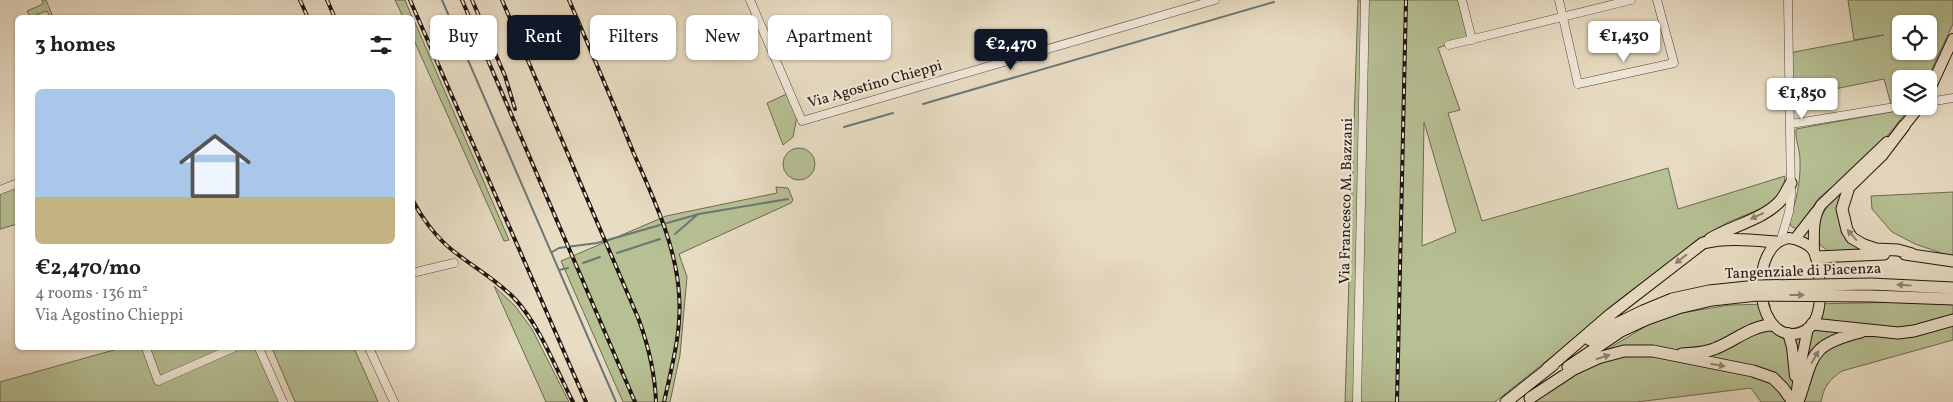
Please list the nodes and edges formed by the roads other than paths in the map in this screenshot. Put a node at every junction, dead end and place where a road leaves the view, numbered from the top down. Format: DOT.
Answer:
graph roads {
  1 [pos="750,0"];
  2 [pos="1215,0"];
  3 [pos="1365,0"];
  4 [pos="1462,0"];
  5 [pos="1559,0"];
  6 [pos="1631,0"];
  7 [pos="1658,0"];
  8 [pos="1788,0"];
  9 [pos="1562,17"];
  10 [pos="1953,39"];
  11 [pos="1472,40"];
  12 [pos="1449,45"];
  13 [pos="1937,74"];
  14 [pos="1953,98"];
  15 [pos="1937,101"];
  16 [pos="1892,107"];
  17 [pos="1913,115"];
  18 [pos="1790,124"];
  19 [pos="1904,126"];
  20 [pos="15,183"];
  21 [pos="1791,183"];
  22 [pos="0,190"];
  23 [pos="1817,211"];
  24 [pos="1796,239"];
  25 [pos="1779,240"];
  26 [pos="1703,243"];
  27 [pos="1815,254"];
  28 [pos="1912,254"];
  29 [pos="1953,261"];
  30 [pos="454,263"];
  31 [pos="415,272"];
  32 [pos="1953,288"];
  33 [pos="1953,299"];
  34 [pos="1645,315"];
  35 [pos="1953,320"];
  36 [pos="1772,325"];
  37 [pos="1810,326"];
  38 [pos="1867,330"];
  39 [pos="1788,333"];
  40 [pos="147,350"];
  41 [pos="228,350"];
  42 [pos="261,350"];
  43 [pos="370,350"];
  44 [pos="1670,354"];
  45 [pos="1547,369"];
  46 [pos="1527,400"];
  47 [pos="1796,400"];
  48 [pos="283,402"];
  49 [pos="394,402"];
  50 [pos="1357,402"];
  51 [pos="1506,402"];
  1 -- 2 [label="street, Via Agostino Chieppi"];
  3 -- 50 [label="street, Via Francesco M. Bazzani"];
  4 -- 11 [label="street"];
  5 -- 9 [label="street"];
  6 -- 9 [label="street"];
  7 -- 9 [label="street"];
  8 -- 18 [label="street"];
  9 -- 11 [label="street"];
  10 -- 13 [label="main road"];
  11 -- 12 [label="street"];
  14 -- 15 [label="street"];
  16 -- 18 [label="street"];
  17 -- 19 [label="main road"];
  18 -- 21 [label="street"];
  19 -- 23 [label="main road"];
  28 -- 19 [label="highway, one-way"];
  20 -- 22 [label="street"];
  21 -- 25 [label="street"];
  21 -- 26 [label="highway, one-way"];
  23 -- 24 [label="main road"];
  23 -- 27 [label="main road"];
  24 -- 25 [label="main road"];
  24 -- 27 [label="main road"];
  25 -- 26 [label="highway"];
  25 -- 36 [label="main road"];
  26 -- 45 [label="highway, one-way"];
  27 -- 28 [label="highway"];
  27 -- 37 [label="main road"];
  28 -- 29 [label="highway"];
  30 -- 31 [label="street"];
  32 -- 34 [label="highway, Tangenziale di Piacenza, one-way, bridge"];
  34 -- 33 [label="highway, Tangenziale di Piacenza, one-way, bridge"];
  34 -- 45 [label="highway, Tangenziale di Piacenza"];
  34 -- 46 [label="highway, Tangenziale di Piacenza"];
  35 -- 38 [label="highway"];
  36 -- 39 [label="main road"];
  36 -- 44 [label="highway"];
  37 -- 38 [label="highway"];
  37 -- 39 [label="main road"];
  37 -- 47 [label="main road"];
  47 -- 38 [label="highway, one-way"];
  39 -- 47 [label="main road"];
  40 -- 41 [label="street"];
  42 -- 48 [label="street"];
  43 -- 49 [label="street"];
  46 -- 44 [label="highway, one-way"];
  44 -- 47 [label="highway, one-way"];
  45 -- 51 [label="highway, Tangenziale di Piacenza"];
}
